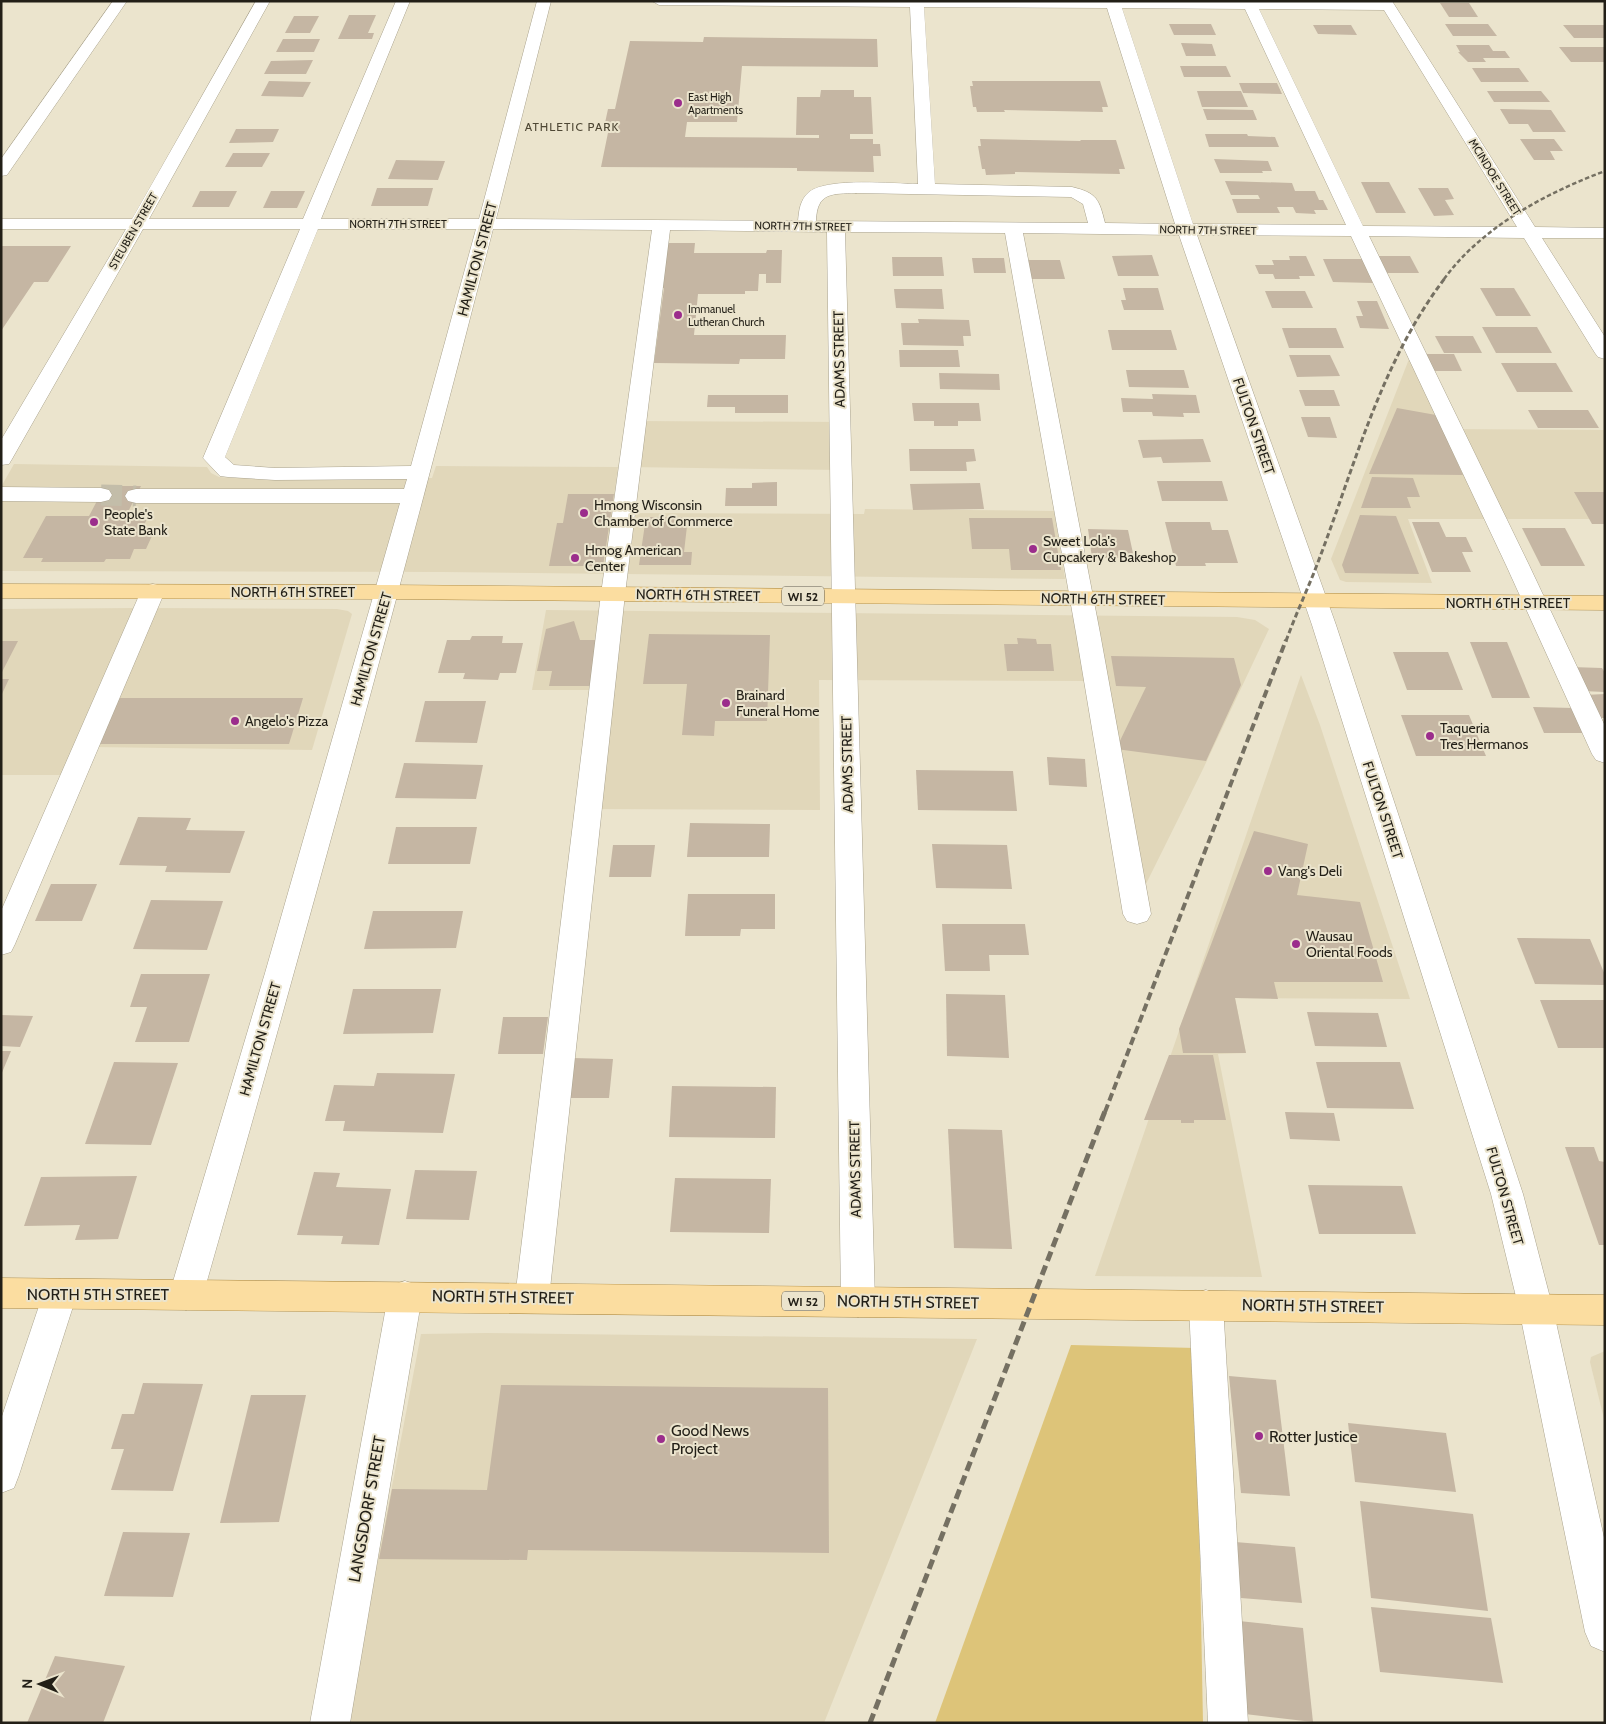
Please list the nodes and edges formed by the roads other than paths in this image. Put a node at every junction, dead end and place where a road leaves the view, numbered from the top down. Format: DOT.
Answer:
graph roads {
  1 [pos="120,1"];
  2 [pos="262,1"];
  3 [pos="403,1"];
  4 [pos="544,1"];
  5 [pos="658,1"];
  6 [pos="689,1"];
  7 [pos="832,2"];
  8 [pos="972,2"];
  9 [pos="917,3"];
  10 [pos="1113,3"];
  11 [pos="1249,3"];
  12 [pos="1386,4"];
  13 [pos="1,171"];
  14 [pos="927,189"];
  15 [pos="1,224"];
  16 [pos="312,224"];
  17 [pos="487,224"];
  18 [pos="662,224"];
  19 [pos="137,225"];
  20 [pos="807,226"];
  21 [pos="836,226"];
  22 [pos="1013,228"];
  23 [pos="1098,229"];
  24 [pos="1186,230"];
  25 [pos="1357,231"];
  26 [pos="1530,232"];
  27 [pos="1605,233"];
  28 [pos="1605,353"];
  29 [pos="1,459"];
  30 [pos="420,472"];
  31 [pos="1,494"];
  32 [pos="101,495"];
  33 [pos="136,496"];
  34 [pos="413,496"];
  35 [pos="1,591"];
  36 [pos="153,592"];
  37 [pos="387,592"];
  38 [pos="613,594"];
  39 [pos="844,596"];
  40 [pos="1081,599"];
  41 [pos="1315,601"];
  42 [pos="1537,603"];
  43 [pos="1605,603"];
  44 [pos="1605,754"];
  45 [pos="1137,914"];
  46 [pos="1,944"];
  47 [pos="1,1293"];
  48 [pos="60,1294"];
  49 [pos="186,1295"];
  50 [pos="405,1296"];
  51 [pos="532,1298"];
  52 [pos="858,1302"];
  53 [pos="1206,1305"];
  54 [pos="1536,1309"];
  55 [pos="1605,1310"];
  56 [pos="1,1474"];
  57 [pos="1605,1632"];
  58 [pos="330,1723"];
  59 [pos="1228,1723"];
  1 -- 13 [label="street"];
  2 -- 19 [label="street, STEUBEN STREET"];
  3 -- 16 [label="street"];
  4 -- 17 [label="street, HAMILTON STREET"];
  5 -- 6 [label="street"];
  6 -- 7 [label="street"];
  7 -- 9 [label="street"];
  8 -- 9 [label="street"];
  8 -- 10 [label="street"];
  9 -- 14 [label="street"];
  10 -- 11 [label="street"];
  10 -- 24 [label="street, FULTON STREET"];
  11 -- 12 [label="street"];
  11 -- 25 [label="street"];
  12 -- 26 [label="street, MCINDOE STREET"];
  14 -- 20 [label="street"];
  14 -- 23 [label="street"];
  15 -- 19 [label="street, NORTH 7TH STREET"];
  16 -- 17 [label="street, NORTH 7TH STREET"];
  16 -- 19 [label="street, NORTH 7TH STREET"];
  16 -- 30 [label="street"];
  17 -- 18 [label="street, NORTH 7TH STREET"];
  17 -- 30 [label="street, HAMILTON STREET"];
  18 -- 20 [label="street, NORTH 7TH STREET"];
  18 -- 38 [label="street"];
  19 -- 29 [label="street, STEUBEN STREET"];
  20 -- 21 [label="street, NORTH 7TH STREET"];
  21 -- 22 [label="street, NORTH 7TH STREET"];
  21 -- 39 [label="street, ADAMS STREET"];
  22 -- 23 [label="street, NORTH 7TH STREET"];
  22 -- 40 [label="street"];
  23 -- 24 [label="street, NORTH 7TH STREET"];
  24 -- 25 [label="street, NORTH 7TH STREET"];
  24 -- 41 [label="street, FULTON STREET"];
  25 -- 26 [label="street, NORTH 7TH STREET"];
  25 -- 42 [label="street"];
  26 -- 27 [label="street, NORTH 7TH STREET"];
  26 -- 28 [label="street, MCINDOE STREET"];
  30 -- 34 [label="street, HAMILTON STREET"];
  31 -- 32 [label="street"];
  33 -- 34 [label="street"];
  34 -- 37 [label="street, HAMILTON STREET"];
  35 -- 36 [label="main road, NORTH 6TH STREET / WI 52"];
  36 -- 37 [label="main road, NORTH 6TH STREET / WI 52"];
  36 -- 46 [label="street"];
  37 -- 38 [label="main road, NORTH 6TH STREET / WI 52"];
  37 -- 49 [label="street, HAMILTON STREET"];
  38 -- 39 [label="main road, NORTH 6TH STREET / WI 52"];
  38 -- 51 [label="street"];
  39 -- 40 [label="main road, NORTH 6TH STREET / WI 52"];
  39 -- 52 [label="street, ADAMS STREET"];
  40 -- 41 [label="main road, NORTH 6TH STREET / WI 52"];
  40 -- 45 [label="street"];
  41 -- 42 [label="main road, NORTH 6TH STREET / WI 52"];
  41 -- 54 [label="street, FULTON STREET"];
  42 -- 43 [label="main road, NORTH 6TH STREET / WI 52"];
  42 -- 44 [label="street"];
  47 -- 48 [label="main road, NORTH 5TH STREET / WI 52"];
  48 -- 49 [label="main road, NORTH 5TH STREET / WI 52"];
  48 -- 56 [label="street"];
  49 -- 50 [label="main road, NORTH 5TH STREET / WI 52"];
  50 -- 51 [label="main road, NORTH 5TH STREET / WI 52"];
  50 -- 58 [label="street, LANGSDORF STREET"];
  51 -- 52 [label="main road, NORTH 5TH STREET / WI 52"];
  52 -- 53 [label="main road, NORTH 5TH STREET / WI 52"];
  53 -- 54 [label="main road, NORTH 5TH STREET / WI 52"];
  53 -- 59 [label="street"];
  54 -- 55 [label="main road, NORTH 5TH STREET / WI 52"];
  54 -- 57 [label="street, FULTON STREET"];
}
